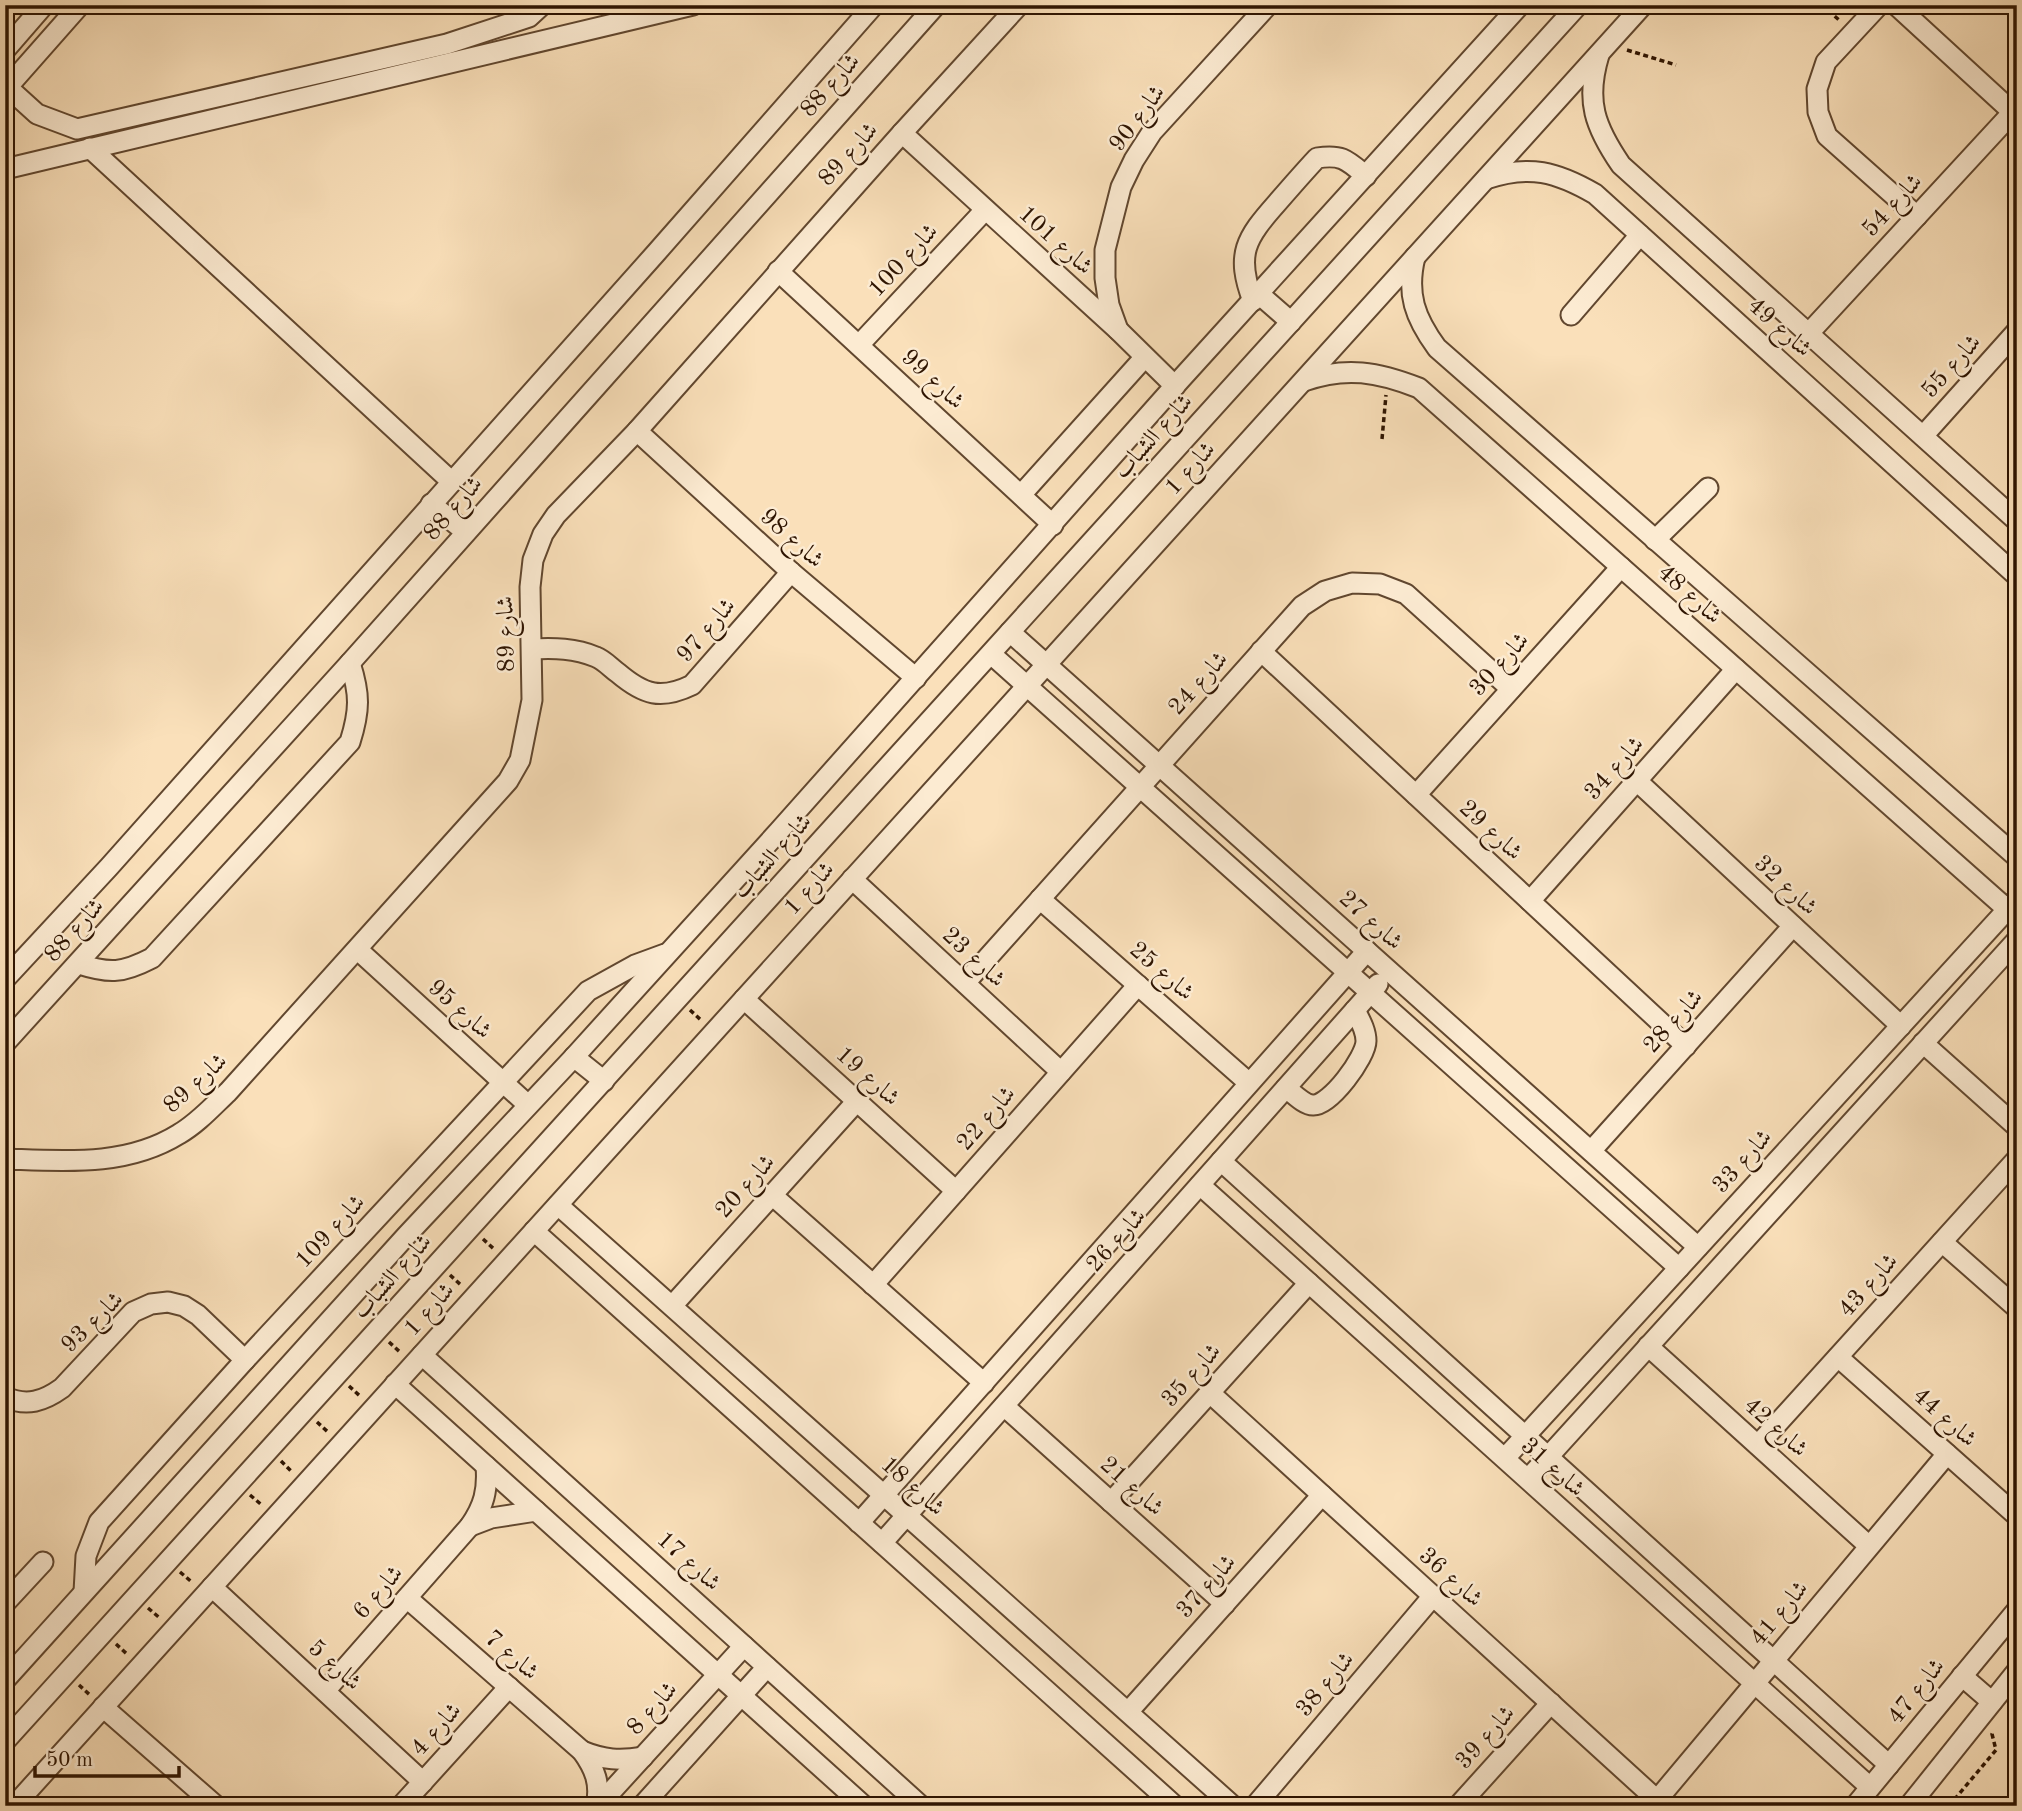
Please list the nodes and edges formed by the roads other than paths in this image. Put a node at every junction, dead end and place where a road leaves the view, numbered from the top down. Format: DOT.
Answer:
graph roads {
  1 [pos="44,5"];
  2 [pos="80,5"];
  3 [pos="542,5"];
  4 [pos="693,5"];
  5 [pos="874,5"];
  6 [pos="936,5"];
  7 [pos="1019,5"];
  8 [pos="1268,5"];
  9 [pos="1520,5"];
  10 [pos="1578,5"];
  11 [pos="1643,5"];
  12 [pos="1879,5"];
  13 [pos="1896,5"];
  14 [pos="1502,15"];
  15 [pos="1604,49"];
  16 [pos="5,50"];
  17 [pos="6,88"];
  18 [pos="2015,114"];
  19 [pos="902,133"];
  20 [pos="90,148"];
  21 [pos="5,169"];
  22 [pos="1366,176"];
  23 [pos="1485,180"];
  24 [pos="985,210"];
  25 [pos="1917,216"];
  26 [pos="1640,235"];
  27 [pos="1415,257"];
  28 [pos="778,271"];
  29 [pos="1256,297"];
  30 [pos="1571,315"];
  31 [pos="1291,322"];
  32 [pos="1118,330"];
  33 [pos="2017,331"];
  34 [pos="1809,333"];
  35 [pos="859,345"];
  36 [pos="1144,358"];
  37 [pos="1303,381"];
  38 [pos="1175,386"];
  39 [pos="637,431"];
  40 [pos="1923,436"];
  41 [pos="452,482"];
  42 [pos="1708,488"];
  43 [pos="1021,495"];
  44 [pos="431,504"];
  45 [pos="2017,521"];
  46 [pos="1053,525"];
  47 [pos="466,532"];
  48 [pos="1655,540"];
  49 [pos="1621,567"];
  50 [pos="790,572"];
  51 [pos="2017,576"];
  52 [pos="1010,632"];
  53 [pos="532,649"];
  54 [pos="1261,651"];
  55 [pos="991,654"];
  56 [pos="350,663"];
  57 [pos="1046,664"];
  58 [pos="1736,669"];
  59 [pos="915,678"];
  60 [pos="1027,686"];
  61 [pos="1511,689"];
  62 [pos="1159,765"];
  63 [pos="1637,781"];
  64 [pos="1140,787"];
  65 [pos="1416,795"];
  66 [pos="2017,857"];
  67 [pos="852,880"];
  68 [pos="1041,899"];
  69 [pos="1530,901"];
  70 [pos="2013,909"];
  71 [pos="1793,926"];
  72 [pos="2017,940"];
  73 [pos="358,950"];
  74 [pos="1367,951"];
  75 [pos="669,952"];
  76 [pos="79,964"];
  77 [pos="1389,971"];
  78 [pos="1348,972"];
  79 [pos="5,979"];
  80 [pos="965,983"];
  81 [pos="1138,985"];
  82 [pos="1371,993"];
  83 [pos="744,999"];
  84 [pos="1355,1010"];
  85 [pos="1901,1026"];
  86 [pos="5,1042"];
  87 [pos="1923,1043"];
  88 [pos="1685,1046"];
  89 [pos="574,1057"];
  90 [pos="1061,1072"];
  91 [pos="604,1081"];
  92 [pos="503,1083"];
  93 [pos="1250,1083"];
  94 [pos="1286,1088"];
  95 [pos="857,1101"];
  96 [pos="528,1105"];
  97 [pos="2017,1127"];
  98 [pos="1591,1151"];
  99 [pos="5,1159"];
  100 [pos="2017,1159"];
  101 [pos="1221,1161"];
  102 [pos="1200,1185"];
  103 [pos="956,1191"];
  104 [pos="772,1195"];
  105 [pos="558,1205"];
  106 [pos="534,1231"];
  107 [pos="1941,1242"];
  108 [pos="1698,1247"];
  109 [pos="1679,1268"];
  110 [pos="1310,1283"];
  111 [pos="873,1285"];
  112 [pos="672,1306"];
  113 [pos="2017,1308"];
  114 [pos="1648,1346"];
  115 [pos="1838,1357"];
  116 [pos="245,1360"];
  117 [pos="418,1360"];
  118 [pos="984,1383"];
  119 [pos="396,1384"];
  120 [pos="1210,1392"];
  121 [pos="5,1397"];
  122 [pos="1004,1406"];
  123 [pos="1525,1436"];
  124 [pos="1758,1445"];
  125 [pos="1947,1454"];
  126 [pos="1548,1457"];
  127 [pos="1505,1458"];
  128 [pos="486,1466"];
  129 [pos="1528,1479"];
  130 [pos="884,1495"];
  131 [pos="1322,1495"];
  132 [pos="1111,1502"];
  133 [pos="536,1511"];
  134 [pos="907,1515"];
  135 [pos="2017,1516"];
  136 [pos="859,1523"];
  137 [pos="470,1526"];
  138 [pos="882,1543"];
  139 [pos="1869,1546"];
  140 [pos="43,1562"];
  141 [pos="209,1590"];
  142 [pos="84,1592"];
  143 [pos="1433,1596"];
  144 [pos="407,1598"];
  145 [pos="5,1603"];
  146 [pos="1225,1604"];
  147 [pos="2017,1609"];
  148 [pos="744,1646"];
  149 [pos="1773,1661"];
  150 [pos="767,1667"];
  151 [pos="2017,1671"];
  152 [pos="718,1674"];
  153 [pos="1962,1676"];
  154 [pos="5,1680"];
  155 [pos="1754,1683"];
  156 [pos="509,1687"];
  157 [pos="325,1691"];
  158 [pos="742,1695"];
  159 [pos="1992,1702"];
  160 [pos="1551,1703"];
  161 [pos="103,1707"];
  162 [pos="1128,1712"];
  163 [pos="5,1741"];
  164 [pos="582,1751"];
  165 [pos="643,1757"];
  166 [pos="1889,1765"];
  167 [pos="667,1778"];
  168 [pos="423,1782"];
  169 [pos="1870,1787"];
  170 [pos="206,1802"];
  171 [pos="1654,1803"];
  172 [pos="14,1806"];
  173 [pos="401,1806"];
  174 [pos="597,1806"];
  175 [pos="642,1806"];
  176 [pos="667,1806"];
  177 [pos="864,1806"];
  178 [pos="921,1806"];
  179 [pos="1175,1806"];
  180 [pos="1233,1806"];
  181 [pos="1255,1806"];
  182 [pos="1458,1806"];
  183 [pos="1855,1806"];
  184 [pos="1909,1806"];
  1 -- 16 [label="street"];
  2 -- 17 [label="street"];
  3 -- 17 [label="street"];
  4 -- 20 [label="street"];
  5 -- 41 [label="street, شارع 88"];
  6 -- 47 [label="street, شارع 88"];
  7 -- 19 [label="street, شارع 89"];
  8 -- 32 [label="street, شارع 90"];
  9 -- 14 [label="street, شارع الشباب"];
  10 -- 31 [label="street, شارع الشباب"];
  11 -- 15 [label="street, شارع 1"];
  12 -- 25 [label="street"];
  13 -- 18 [label="street"];
  14 -- 22 [label="street, شارع الشباب"];
  15 -- 23 [label="street, شارع 1"];
  15 -- 34 [label="street, شارع 49"];
  18 -- 25 [label="street, شارع 54"];
  19 -- 24 [label="street, شارع 101"];
  19 -- 28 [label="street, شارع 89"];
  20 -- 21 [label="street"];
  20 -- 41 [label="street"];
  22 -- 29 [label="street, شارع الشباب"];
  22 -- 29 [label="street"];
  23 -- 26 [label="street, شارع 49"];
  23 -- 27 [label="street, شارع 1"];
  24 -- 32 [label="street, شارع 101"];
  24 -- 35 [label="street, شارع 100"];
  25 -- 34 [label="street, شارع 54"];
  26 -- 30 [label="street"];
  26 -- 51 [label="street, شارع 49"];
  27 -- 37 [label="street, شارع 1"];
  27 -- 48 [label="street, شارع 48"];
  28 -- 35 [label="street, شارع 99"];
  28 -- 39 [label="street, شارع 89"];
  29 -- 31 [label="street"];
  29 -- 38 [label="street, شارع الشباب"];
  31 -- 52 [label="street, شارع الشباب"];
  32 -- 36 [label="street, شارع 101"];
  33 -- 40 [label="street, شارع 55"];
  34 -- 40 [label="street, شارع 49"];
  35 -- 43 [label="street, شارع 99"];
  36 -- 38 [label="street, شارع 101"];
  36 -- 43 [label="street"];
  37 -- 49 [label="street, شارع 48"];
  37 -- 57 [label="street, شارع 1"];
  38 -- 46 [label="street, شارع الشباب"];
  39 -- 50 [label="street, شارع 98"];
  39 -- 53 [label="street, شارع 89"];
  40 -- 45 [label="street, شارع 49"];
  41 -- 44 [label="street, شارع 88"];
  42 -- 48 [label="street"];
  43 -- 46 [label="street, شارع 99"];
  44 -- 47 [label="street"];
  44 -- 79 [label="street, شارع 88"];
  46 -- 59 [label="street, شارع الشباب"];
  47 -- 56 [label="street, شارع 88"];
  48 -- 66 [label="street, شارع 48"];
  49 -- 58 [label="street, شارع 48"];
  49 -- 61 [label="street, شارع 30"];
  50 -- 53 [label="street, شارع 97"];
  50 -- 59 [label="street, شارع 98"];
  52 -- 55 [label="street, شارع الشباب"];
  52 -- 57 [label="street, شارع 27"];
  53 -- 73 [label="street, شارع 89"];
  54 -- 61 [label="street, شارع 24"];
  54 -- 62 [label="street, شارع 24"];
  54 -- 65 [label="street, شارع 29"];
  55 -- 60 [label="street"];
  55 -- 91 [label="street, شارع الشباب"];
  56 -- 76 [label="street, شارع 88"];
  56 -- 76 [label="street"];
  57 -- 60 [label="street, شارع 1"];
  57 -- 62 [label="street, شارع 27"];
  58 -- 63 [label="street, شارع 34"];
  58 -- 70 [label="street, شارع 48"];
  59 -- 75 [label="street, شارع الشباب"];
  60 -- 64 [label="street"];
  60 -- 67 [label="street, شارع 1"];
  61 -- 65 [label="street, شارع 30"];
  62 -- 64 [label="street, شارع 24"];
  62 -- 74 [label="street, شارع 27"];
  63 -- 69 [label="street, شارع 34"];
  63 -- 71 [label="street, شارع 32"];
  64 -- 68 [label="street, شارع 24"];
  64 -- 78 [label="street"];
  65 -- 69 [label="street, شارع 29"];
  67 -- 80 [label="street, شارع 23"];
  67 -- 83 [label="street, شارع 1"];
  68 -- 80 [label="street, شارع 24"];
  68 -- 81 [label="street, شارع 25"];
  69 -- 88 [label="street, شارع 29"];
  70 -- 85 [label="street, شارع 33"];
  71 -- 85 [label="street, شارع 32"];
  71 -- 88 [label="street, شارع 28"];
  72 -- 87 [label="street"];
  73 -- 92 [label="street, شارع 95"];
  73 -- 99 [label="street, شارع 89"];
  74 -- 77 [label="street, شارع 27"];
  74 -- 78 [label="street, شارع 26"];
  75 -- 89 [label="street, شارع الشباب"];
  75 -- 92 [label="street, شارع 109"];
  76 -- 86 [label="street, شارع 88"];
  77 -- 82 [label="street, شارع 26"];
  77 -- 98 [label="street, شارع 27"];
  78 -- 82 [label="street"];
  78 -- 93 [label="street, شارع 26"];
  80 -- 90 [label="street, شارع 23"];
  81 -- 90 [label="street, شارع 22"];
  81 -- 93 [label="street, شارع 25"];
  82 -- 84 [label="street, شارع 26"];
  82 -- 109 [label="street"];
  83 -- 95 [label="street, شارع 19"];
  83 -- 105 [label="street, شارع 1"];
  84 -- 94 [label="street, شارع 26"];
  84 -- 94 [label="street"];
  85 -- 108 [label="street, شارع 33"];
  87 -- 97 [label="street"];
  87 -- 114 [label="street"];
  88 -- 98 [label="street, شارع 28"];
  89 -- 91 [label="street"];
  89 -- 96 [label="street, شارع الشباب"];
  90 -- 103 [label="street, شارع 22"];
  91 -- 163 [label="street, شارع الشباب"];
  92 -- 96 [label="street, شارع 95"];
  92 -- 116 [label="street, شارع 109"];
  93 -- 118 [label="street, شارع 26"];
  94 -- 101 [label="street, شارع 26"];
  95 -- 103 [label="street, شارع 19"];
  95 -- 104 [label="street, شارع 20"];
  96 -- 142 [label="street, شارع الشباب"];
  98 -- 108 [label="street, شارع 27"];
  100 -- 107 [label="street, شارع 43"];
  101 -- 102 [label="street, شارع 26"];
  101 -- 123 [label="street, شارع 31"];
  102 -- 110 [label="street, شارع 31"];
  102 -- 122 [label="street, شارع 26"];
  103 -- 111 [label="street, شارع 22"];
  104 -- 111 [label="street"];
  104 -- 112 [label="street, شارع 20"];
  105 -- 106 [label="street, شارع 1"];
  105 -- 112 [label="street, شارع 18"];
  106 -- 117 [label="street, شارع 1"];
  106 -- 136 [label="street"];
  107 -- 113 [label="street"];
  107 -- 115 [label="street, شارع 43"];
  108 -- 109 [label="street, شارع 33"];
  109 -- 123 [label="street, شارع 33"];
  110 -- 120 [label="street, شارع 35"];
  110 -- 127 [label="street, شارع 31"];
  111 -- 118 [label="street"];
  112 -- 130 [label="street, شارع 18"];
  114 -- 124 [label="street, شارع 42"];
  114 -- 126 [label="street"];
  115 -- 124 [label="street, شارع 43"];
  115 -- 125 [label="street, شارع 44"];
  116 -- 121 [label="street, شارع 93"];
  116 -- 142 [label="street, شارع 109"];
  117 -- 119 [label="street, شارع 1"];
  117 -- 148 [label="street, شارع 17"];
  118 -- 130 [label="street, شارع 26"];
  119 -- 128 [label="street"];
  119 -- 141 [label="street, شارع 1"];
  120 -- 131 [label="street, شارع 36"];
  120 -- 132 [label="street, شارع 35"];
  122 -- 132 [label="street, شارع 21"];
  122 -- 134 [label="street, شارع 26"];
  123 -- 126 [label="street, شارع 31"];
  123 -- 127 [label="street, شارع 33"];
  124 -- 139 [label="street, شارع 42"];
  125 -- 135 [label="street, شارع 44"];
  125 -- 139 [label="street, شارع 41"];
  126 -- 129 [label="street"];
  126 -- 149 [label="street, شارع 31"];
  127 -- 129 [label="street, شارع 31"];
  128 -- 133 [label="street"];
  128 -- 137 [label="street, شارع 6"];
  129 -- 155 [label="street, شارع 31"];
  130 -- 134 [label="street, شارع 18"];
  130 -- 136 [label="street, شارع 26"];
  131 -- 143 [label="street, شارع 36"];
  131 -- 146 [label="street, شارع 37"];
  132 -- 146 [label="street, شارع 21"];
  133 -- 137 [label="street"];
  133 -- 152 [label="street"];
  134 -- 138 [label="street, شارع 26"];
  134 -- 162 [label="street, شارع 18"];
  136 -- 138 [label="street"];
  137 -- 144 [label="street, شارع 6"];
  138 -- 179 [label="street"];
  139 -- 149 [label="street, شارع 41"];
  140 -- 145 [label="street"];
  141 -- 157 [label="street, شارع 5"];
  141 -- 161 [label="street, شارع 1"];
  142 -- 154 [label="street, شارع الشباب"];
  143 -- 160 [label="street, شارع 36"];
  143 -- 181 [label="street, شارع 38"];
  144 -- 156 [label="street, شارع 7"];
  144 -- 157 [label="street, شارع 6"];
  146 -- 162 [label="street, شارع 37"];
  147 -- 153 [label="street, شارع 47"];
  148 -- 150 [label="street, شارع 17"];
  148 -- 152 [label="street, شارع 8"];
  149 -- 155 [label="street, شارع 41"];
  149 -- 166 [label="street, شارع 31"];
  150 -- 158 [label="street"];
  150 -- 178 [label="street, شارع 17"];
  151 -- 159 [label="street"];
  152 -- 158 [label="street"];
  152 -- 165 [label="street, شارع 8"];
  153 -- 159 [label="street"];
  153 -- 166 [label="street, شارع 47"];
  155 -- 169 [label="street, شارع 31"];
  155 -- 171 [label="street, شارع 41"];
  156 -- 164 [label="street, شارع 7"];
  156 -- 168 [label="street, شارع 4"];
  157 -- 168 [label="street, شارع 5"];
  158 -- 167 [label="street"];
  158 -- 177 [label="street"];
  159 -- 184 [label="street"];
  160 -- 171 [label="street, شارع 36"];
  160 -- 182 [label="street, شارع 39"];
  161 -- 170 [label="street"];
  161 -- 172 [label="street, شارع 1"];
  162 -- 180 [label="street, شارع 18"];
  164 -- 165 [label="street, شارع 7"];
  164 -- 174 [label="street, شارع 7"];
  165 -- 174 [label="street, شارع 8"];
  166 -- 169 [label="street, شارع 47"];
  167 -- 175 [label="street"];
  167 -- 176 [label="street"];
  168 -- 173 [label="street, شارع 4"];
  169 -- 183 [label="street, شارع 47"];
}
